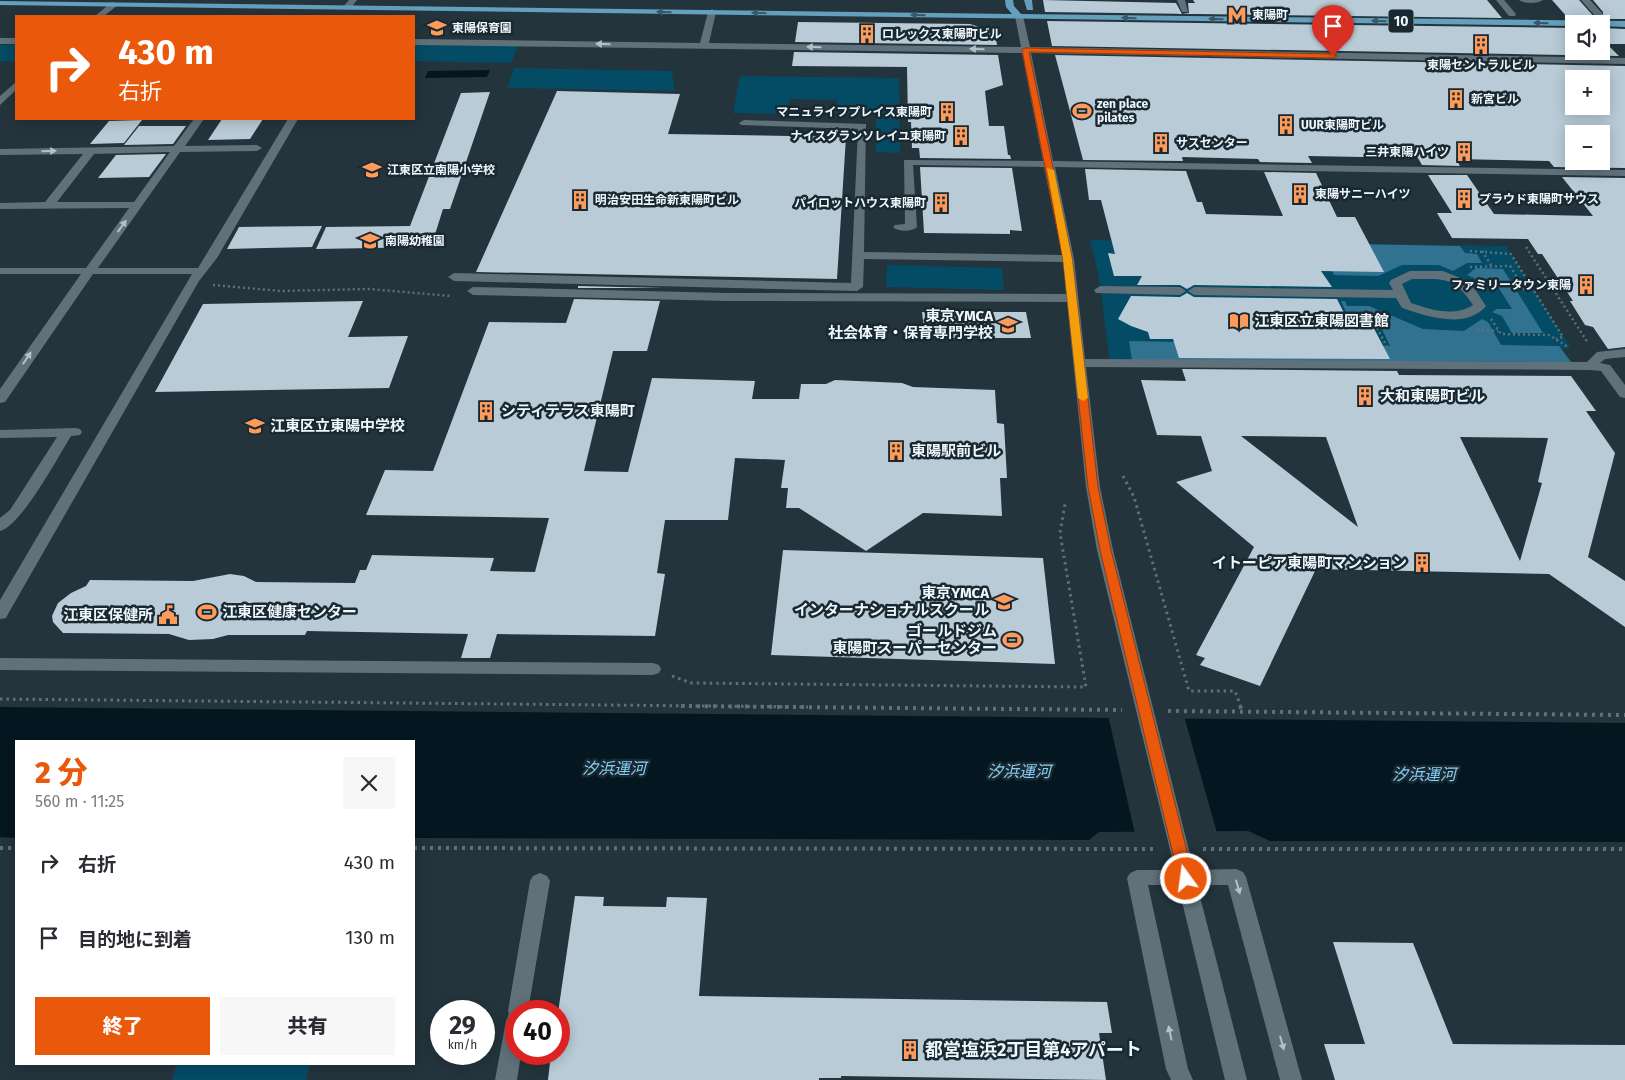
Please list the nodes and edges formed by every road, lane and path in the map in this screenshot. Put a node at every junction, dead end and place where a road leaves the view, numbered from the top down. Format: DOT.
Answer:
graph roads {
  1 [pos="403,0"];
  2 [pos="1181,0"];
  3 [pos="1500,0"];
  4 [pos="1523,0"];
  5 [pos="1539,0"];
  6 [pos="1585,0"];
  7 [pos="0,3"];
  8 [pos="115,4"];
  9 [pos="350,4"];
  10 [pos="1010,4"];
  11 [pos="1029,4"];
  12 [pos="1185,10"];
  13 [pos="712,12"];
  14 [pos="1512,14"];
  15 [pos="1599,14"];
  16 [pos="100,15"];
  17 [pos="1625,15"];
  18 [pos="1019,16"];
  19 [pos="1625,24"];
  20 [pos="0,41"];
  21 [pos="15,41"];
  22 [pos="415,42"];
  23 [pos="704,46"];
  24 [pos="1025,50"];
  25 [pos="1625,61"];
  26 [pos="15,86"];
  27 [pos="0,87"];
  28 [pos="15,87"];
  29 [pos="0,102"];
  30 [pos="198,120"];
  31 [pos="292,120"];
  32 [pos="744,124"];
  33 [pos="257,148"];
  34 [pos="177,149"];
  35 [pos="90,150"];
  36 [pos="0,152"];
  37 [pos="1048,163"];
  38 [pos="1625,173"];
  39 [pos="137,205"];
  40 [pos="0,206"];
  41 [pos="49,206"];
  42 [pos="899,227"];
  43 [pos="1526,247"];
  44 [pos="1470,251"];
  45 [pos="1482,251"];
  46 [pos="858,255"];
  47 [pos="1068,259"];
  48 [pos="1491,266"];
  49 [pos="90,270"];
  50 [pos="201,271"];
  51 [pos="0,272"];
  52 [pos="454,277"];
  53 [pos="1455,277"];
  54 [pos="205,284"];
  55 [pos="1533,289"];
  56 [pos="1100,290"];
  57 [pos="473,291"];
  58 [pos="1180,291"];
  59 [pos="1194,291"];
  60 [pos="1400,294"];
  61 [pos="458,296"];
  62 [pos="1072,298"];
  63 [pos="1478,313"];
  64 [pos="1370,315"];
  65 [pos="1556,339"];
  66 [pos="1385,343"];
  67 [pos="1571,348"];
  68 [pos="1591,348"];
  69 [pos="1625,353"];
  70 [pos="1080,363"];
  71 [pos="1590,366"];
  72 [pos="1625,394"];
  73 [pos="0,399"];
  74 [pos="0,434"];
  75 [pos="1123,476"];
  76 [pos="1065,504"];
  77 [pos="0,526"];
  78 [pos="0,614"];
  79 [pos="0,664"];
  80 [pos="652,669"];
  81 [pos="0,700"];
  82 [pos="1132,710"];
  83 [pos="1162,711"];
  84 [pos="1242,712"];
  85 [pos="1625,715"];
  86 [pos="0,848"];
  87 [pos="15,848"];
  88 [pos="415,848"];
  89 [pos="1158,848"];
  90 [pos="1198,849"];
  91 [pos="1625,849"];
  92 [pos="540,881"];
  93 [pos="520,1000"];
  94 [pos="509,1065"];
  95 [pos="506,1080"];
  96 [pos="1182,1080"];
  97 [pos="1236,1080"];
  98 [pos="1291,1080"];
  1 -- 10 [label="main road, 10"];
  2 -- 12 [label="street"];
  3 -- 14 [label="street"];
  4 -- 5 [label="street"];
  6 -- 15 [label="street"];
  7 -- 8 [label="main road, 10"];
  8 -- 9 [label="main road, 10"];
  8 -- 16 [label="street"];
  13 -- 9 [label="main road, 10, one-way"];
  10 -- 11 [label="main road, 10"];
  10 -- 18 [label="main road"];
  11 -- 12 [label="main road, 10"];
  11 -- 18 [label="main road"];
  12 -- 14 [label="main road, 10"];
  18 -- 13 [label="main road, 10, one-way"];
  13 -- 23 [label="street"];
  14 -- 15 [label="main road, 10"];
  15 -- 17 [label="main road, 10"];
  19 -- 18 [label="main road, 10, one-way"];
  18 -- 24 [label="street"];
  20 -- 21 [label="street"];
  23 -- 22 [label="street, one-way"];
  24 -- 23 [label="street, one-way"];
  24 -- 25 [label="street"];
  24 -- 37 [label="street"];
  26 -- 27 [label="street"];
  28 -- 29 [label="street"];
  30 -- 34 [label="street"];
  31 -- 50 [label="street"];
  32 -- 46 [label="street"];
  33 -- 34 [label="street"];
  34 -- 35 [label="street"];
  34 -- 39 [label="street"];
  36 -- 35 [label="street, one-way"];
  35 -- 41 [label="street"];
  37 -- 38 [label="street"];
  37 -- 42 [label="street"];
  37 -- 47 [label="street"];
  39 -- 41 [label="street"];
  49 -- 39 [label="street, one-way"];
  40 -- 41 [label="street"];
  43 -- 68 [label="path"];
  44 -- 45 [label="path"];
  45 -- 48 [label="path"];
  45 -- 55 [label="path"];
  46 -- 47 [label="street"];
  46 -- 52 [label="street"];
  47 -- 62 [label="street"];
  48 -- 53 [label="path"];
  48 -- 55 [label="path"];
  49 -- 50 [label="street"];
  49 -- 51 [label="street"];
  73 -- 49 [label="street, one-way"];
  50 -- 78 [label="street"];
  53 -- 60 [label="street"];
  53 -- 63 [label="street"];
  54 -- 61 [label="path"];
  55 -- 65 [label="path"];
  56 -- 58 [label="street"];
  57 -- 62 [label="street"];
  59 -- 60 [label="street"];
  60 -- 63 [label="street"];
  62 -- 70 [label="street"];
  63 -- 65 [label="path"];
  64 -- 66 [label="path"];
  65 -- 67 [label="path"];
  69 -- 71 [label="street"];
  70 -- 71 [label="street"];
  70 -- 97 [label="street"];
  71 -- 72 [label="street"];
  74 -- 77 [label="street"];
  75 -- 84 [label="path"];
  76 -- 80 [label="path"];
  79 -- 80 [label="street"];
  81 -- 82 [label="path"];
  83 -- 84 [label="path"];
  84 -- 85 [label="path"];
  86 -- 87 [label="path"];
  88 -- 89 [label="path"];
  90 -- 91 [label="path"];
  92 -- 93 [label="street"];
  94 -- 95 [label="street"];
  96 -- 98 [label="street, one-way"];
}
